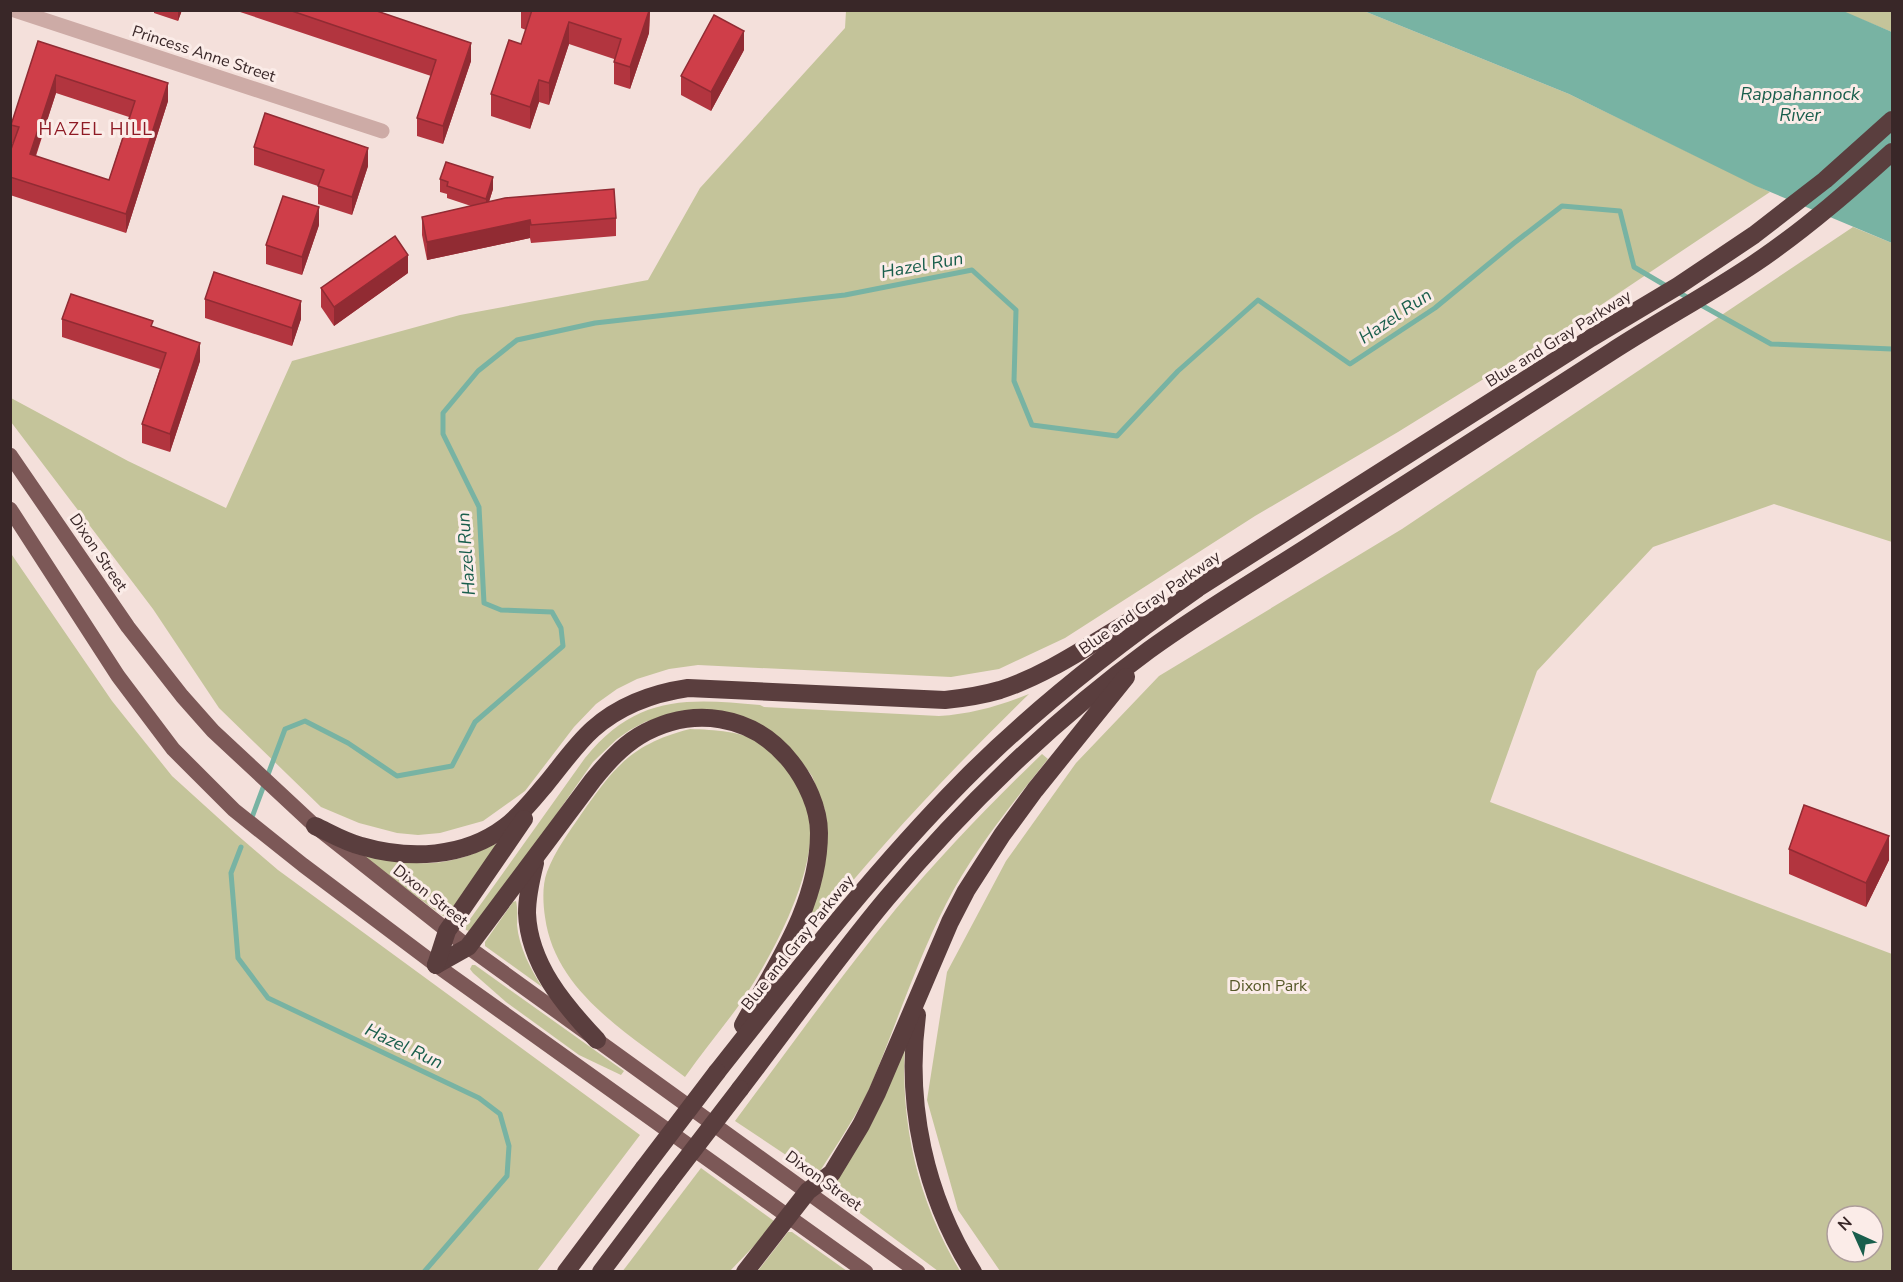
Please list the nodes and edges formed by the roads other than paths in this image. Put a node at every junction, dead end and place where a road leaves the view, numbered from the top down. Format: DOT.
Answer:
graph roads {
  1 [pos="14,10"];
  2 [pos="1893,120"];
  3 [pos="382,130"];
  4 [pos="1893,152"];
  5 [pos="10,455"];
  6 [pos="10,509"];
  7 [pos="1245,558"];
  8 [pos="1148,650"];
  9 [pos="546,784"];
  10 [pos="315,826"];
  11 [pos="537,855"];
  12 [pos="447,931"];
  13 [pos="468,947"];
  14 [pos="436,964"];
  15 [pos="920,994"];
  16 [pos="597,1040"];
  17 [pos="717,1072"];
  18 [pos="808,1191"];
  19 [pos="789,1216"];
  20 [pos="567,1272"];
  21 [pos="601,1272"];
  22 [pos="745,1272"];
  23 [pos="866,1272"];
  24 [pos="918,1272"];
  25 [pos="973,1272"];
  1 -- 3 [label="street, Princess Anne Street"];
  2 -- 7 [label="highway, Blue and Gray Parkway"];
  4 -- 8 [label="highway"];
  5 -- 10 [label="main road, Dixon Street"];
  6 -- 14 [label="main road"];
  7 -- 9 [label="highway"];
  7 -- 17 [label="highway, Blue and Gray Parkway"];
  8 -- 15 [label="highway"];
  8 -- 21 [label="highway, bridge"];
  9 -- 10 [label="highway"];
  9 -- 12 [label="highway"];
  10 -- 12 [label="main road, Dixon Street"];
  11 -- 13 [label="highway"];
  11 -- 16 [label="highway"];
  11 -- 17 [label="highway"];
  12 -- 13 [label="main road, Dixon Street"];
  12 -- 14 [label="highway"];
  13 -- 14 [label="highway"];
  13 -- 16 [label="main road, Dixon Street"];
  14 -- 19 [label="main road"];
  15 -- 18 [label="highway"];
  15 -- 25 [label="highway"];
  16 -- 18 [label="main road, Dixon Street"];
  17 -- 20 [label="highway, Blue and Gray Parkway, bridge"];
  18 -- 19 [label="highway"];
  18 -- 24 [label="main road, Dixon Street"];
  19 -- 22 [label="highway"];
  19 -- 23 [label="main road"];
}
